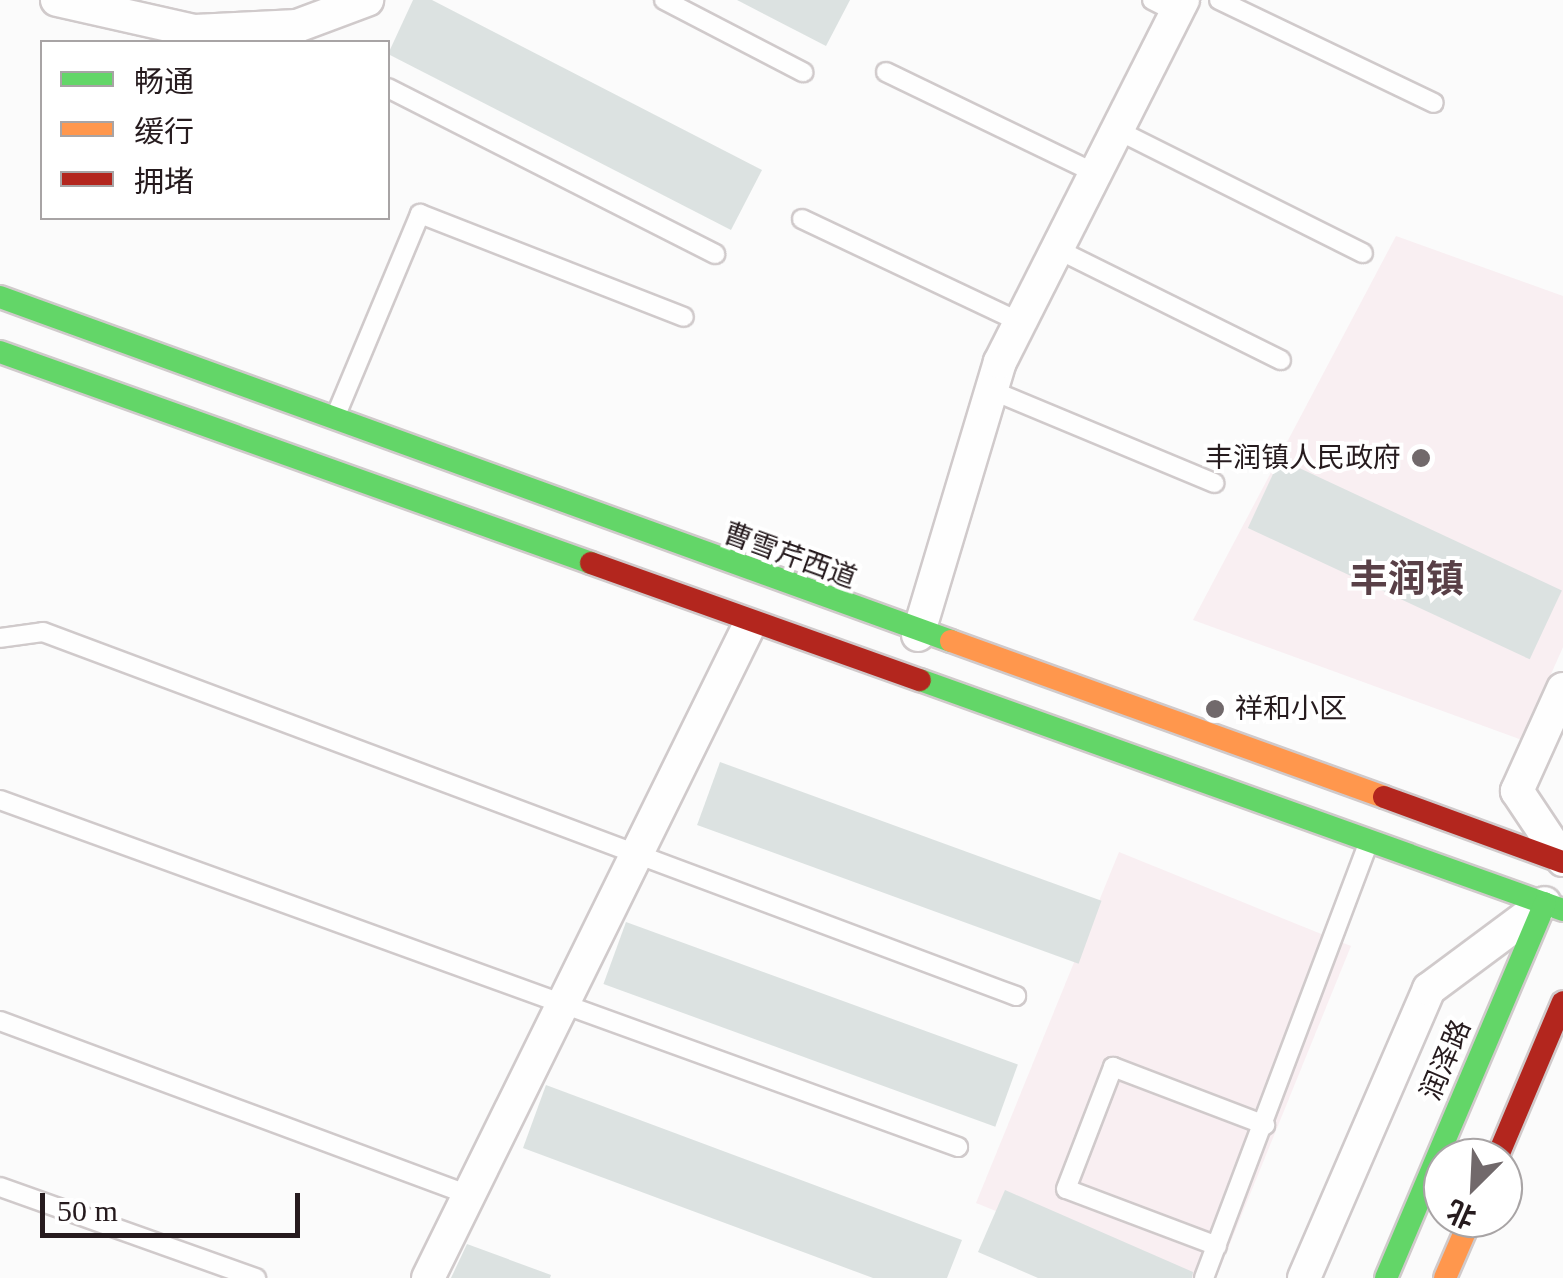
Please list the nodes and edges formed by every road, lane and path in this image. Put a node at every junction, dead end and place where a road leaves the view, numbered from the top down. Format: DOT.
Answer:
graph roads {
  1 [pos="57,0"];
  2 [pos="367,0"];
  3 [pos="664,0"];
  4 [pos="1219,0"];
  5 [pos="1170,4"];
  6 [pos="307,34"];
  7 [pos="803,72"];
  8 [pos="886,72"];
  9 [pos="390,89"];
  10 [pos="1434,103"];
  11 [pos="1117,130"];
  12 [pos="1097,174"];
  13 [pos="802,219"];
  14 [pos="1057,250"];
  15 [pos="1363,253"];
  16 [pos="715,254"];
  17 [pos="0,297"];
  18 [pos="684,317"];
  19 [pos="1020,322"];
  20 [pos="0,352"];
  21 [pos="1281,360"];
  22 [pos="991,390"];
  23 [pos="334,420"];
  24 [pos="1214,483"];
  25 [pos="749,626"];
  26 [pos="918,635"];
  27 [pos="0,638"];
  28 [pos="1563,689"];
  29 [pos="0,800"];
  30 [pos="1368,842"];
  31 [pos="637,854"];
  32 [pos="1563,863"];
  33 [pos="1554,906"];
  34 [pos="1016,996"];
  35 [pos="564,1001"];
  36 [pos="1563,1002"];
  37 [pos="0,1020"];
  38 [pos="1266,1125"];
  39 [pos="1505,1138"];
  40 [pos="958,1147"];
  41 [pos="0,1188"];
  42 [pos="469,1195"];
  43 [pos="1462,1238"];
  44 [pos="1217,1246"];
  45 [pos="256,1278"];
  46 [pos="428,1278"];
  47 [pos="1204,1278"];
  48 [pos="1304,1278"];
  49 [pos="1386,1278"];
  50 [pos="1445,1278"];
  1 -- 6 [label="street"];
  2 -- 6 [label="street"];
  3 -- 7 [label="lane"];
  4 -- 10 [label="lane"];
  5 -- 11 [label="street"];
  8 -- 12 [label="lane"];
  9 -- 16 [label="lane"];
  11 -- 12 [label="street"];
  11 -- 15 [label="lane"];
  12 -- 14 [label="street"];
  13 -- 19 [label="lane"];
  14 -- 19 [label="street"];
  14 -- 21 [label="lane"];
  17 -- 23 [label="main road, 曹雪芹西道"];
  18 -- 23 [label="lane"];
  19 -- 22 [label="street"];
  20 -- 25 [label="main road"];
  22 -- 24 [label="lane"];
  22 -- 26 [label="street"];
  23 -- 26 [label="main road, 曹雪芹西道"];
  25 -- 30 [label="main road"];
  25 -- 31 [label="street"];
  26 -- 32 [label="main road, 曹雪芹西道"];
  27 -- 31 [label="lane"];
  28 -- 32 [label="street"];
  29 -- 35 [label="lane"];
  30 -- 33 [label="main road"];
  30 -- 38 [label="lane"];
  31 -- 34 [label="lane"];
  31 -- 35 [label="street"];
  32 -- 33 [label="main road, 润泽路"];
  33 -- 48 [label="street"];
  33 -- 49 [label="main road, 润泽路"];
  35 -- 40 [label="lane"];
  35 -- 42 [label="street"];
  36 -- 39 [label="main road"];
  37 -- 42 [label="lane"];
  38 -- 44 [label="lane"];
  38 -- 44 [label="lane"];
  41 -- 45 [label="lane"];
  42 -- 46 [label="street"];
  43 -- 50 [label="main road"];
  44 -- 47 [label="lane"];
}
